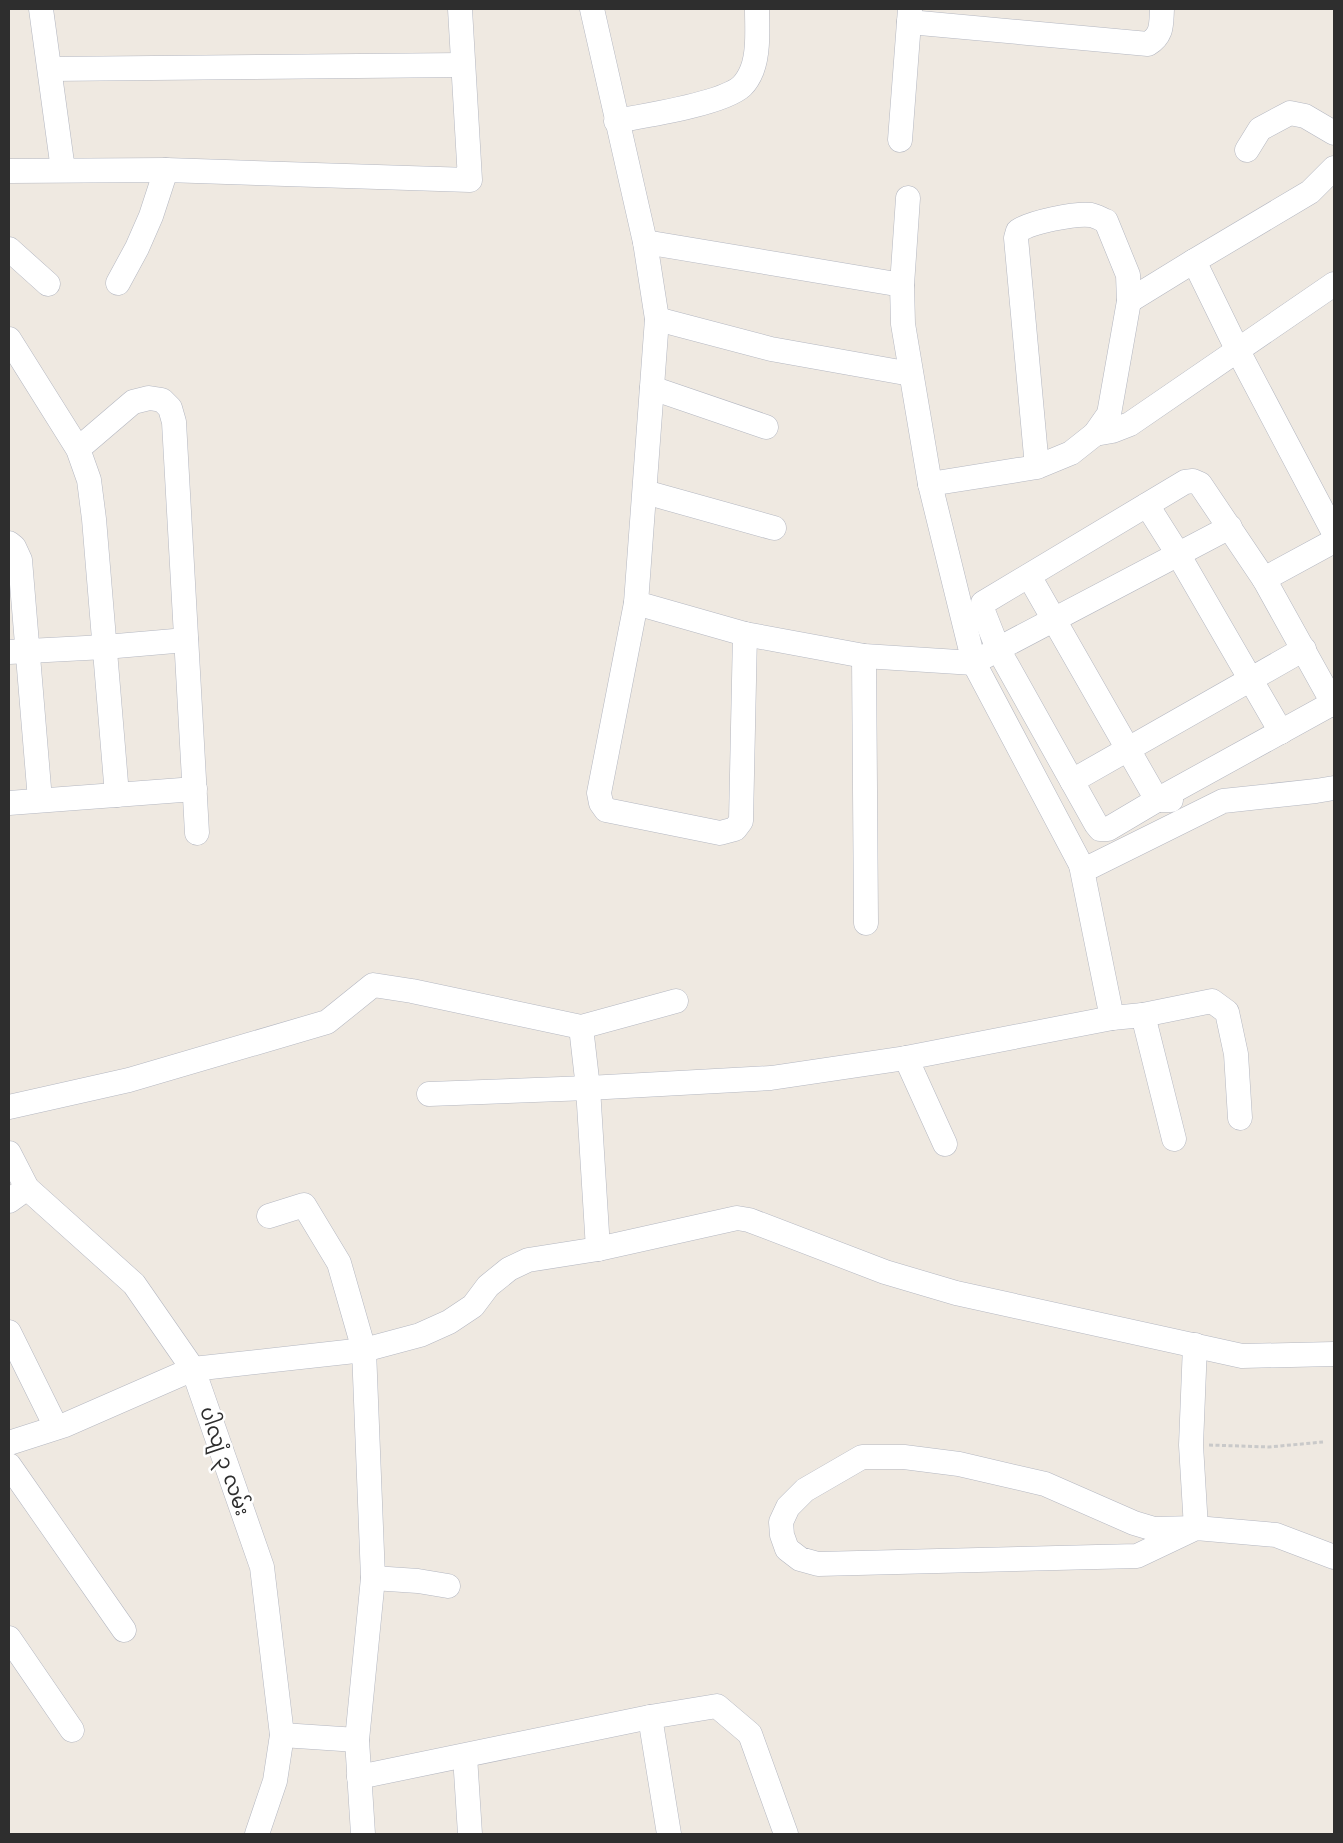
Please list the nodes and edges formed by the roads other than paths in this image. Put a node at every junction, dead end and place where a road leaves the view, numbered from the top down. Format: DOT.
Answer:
graph roads {
  1 [pos="41,9"];
  2 [pos="460,9"];
  3 [pos="592,9"];
  4 [pos="757,9"];
  5 [pos="1162,9"];
  6 [pos="910,16"];
  7 [pos="462,65"];
  8 [pos="50,69"];
  9 [pos="616,121"];
  10 [pos="1334,133"];
  11 [pos="900,140"];
  12 [pos="1247,150"];
  13 [pos="1334,168"];
  14 [pos="63,170"];
  15 [pos="166,170"];
  16 [pos="9,171"];
  17 [pos="908,198"];
  18 [pos="645,242"];
  19 [pos="9,250"];
  20 [pos="1194,261"];
  21 [pos="118,283"];
  22 [pos="48,284"];
  23 [pos="1334,284"];
  24 [pos="902,285"];
  25 [pos="1129,302"];
  26 [pos="657,320"];
  27 [pos="9,339"];
  28 [pos="1238,350"];
  29 [pos="911,374"];
  30 [pos="652,388"];
  31 [pos="766,427"];
  32 [pos="1095,434"];
  33 [pos="78,449"];
  34 [pos="1036,467"];
  35 [pos="930,484"];
  36 [pos="645,492"];
  37 [pos="1147,505"];
  38 [pos="1230,527"];
  39 [pos="774,528"];
  40 [pos="1334,533"];
  41 [pos="1334,541"];
  42 [pos="9,543"];
  43 [pos="1178,554"];
  44 [pos="1029,576"];
  45 [pos="1264,579"];
  46 [pos="636,603"];
  47 [pos="1054,620"];
  48 [pos="745,634"];
  49 [pos="186,640"];
  50 [pos="105,647"];
  51 [pos="998,649"];
  52 [pos="1304,650"];
  53 [pos="18,651"];
  54 [pos="864,656"];
  55 [pos="974,662"];
  56 [pos="1250,680"];
  57 [pos="1334,704"];
  58 [pos="1281,732"];
  59 [pos="1128,750"];
  60 [pos="1072,782"];
  61 [pos="1334,788"];
  62 [pos="195,789"];
  63 [pos="117,794"];
  64 [pos="40,800"];
  65 [pos="1156,800"];
  66 [pos="1223,801"];
  67 [pos="9,803"];
  68 [pos="197,833"];
  69 [pos="1081,864"];
  70 [pos="866,923"];
  71 [pos="676,1001"];
  72 [pos="1143,1016"];
  73 [pos="1112,1018"];
  74 [pos="581,1027"];
  75 [pos="906,1058"];
  76 [pos="588,1088"];
  77 [pos="429,1094"];
  78 [pos="9,1107"];
  79 [pos="1240,1118"];
  80 [pos="1174,1139"];
  81 [pos="945,1144"];
  82 [pos="9,1153"];
  83 [pos="18,1194"];
  84 [pos="269,1216"];
  85 [pos="598,1249"];
  86 [pos="9,1332"];
  87 [pos="1194,1345"];
  88 [pos="364,1350"];
  89 [pos="1334,1354"];
  90 [pos="193,1369"];
  91 [pos="56,1427"];
  92 [pos="9,1443"];
  93 [pos="9,1465"];
  94 [pos="1196,1528"];
  95 [pos="1334,1557"];
  96 [pos="373,1578"];
  97 [pos="448,1586"];
  98 [pos="124,1630"];
  99 [pos="9,1638"];
  100 [pos="650,1717"];
  101 [pos="72,1730"];
  102 [pos="282,1735"];
  103 [pos="357,1740"];
  104 [pos="465,1756"];
  105 [pos="359,1777"];
  106 [pos="257,1834"];
  107 [pos="363,1834"];
  108 [pos="470,1834"];
  109 [pos="669,1834"];
  110 [pos="786,1834"];
  1 -- 8 [label="street"];
  2 -- 7 [label="street"];
  3 -- 9 [label="street"];
  4 -- 9 [label="street"];
  5 -- 6 [label="street"];
  6 -- 11 [label="street"];
  7 -- 8 [label="street"];
  7 -- 15 [label="street"];
  8 -- 14 [label="street"];
  9 -- 18 [label="street"];
  10 -- 12 [label="street"];
  13 -- 20 [label="street"];
  14 -- 15 [label="street"];
  14 -- 16 [label="street"];
  15 -- 21 [label="street"];
  17 -- 24 [label="street"];
  18 -- 24 [label="street"];
  18 -- 26 [label="street"];
  19 -- 22 [label="street"];
  20 -- 25 [label="street"];
  20 -- 28 [label="street"];
  23 -- 28 [label="street"];
  24 -- 29 [label="street"];
  25 -- 32 [label="street"];
  25 -- 34 [label="street"];
  26 -- 29 [label="street"];
  26 -- 30 [label="street"];
  27 -- 33 [label="street"];
  28 -- 32 [label="street"];
  28 -- 40 [label="street"];
  29 -- 35 [label="street"];
  30 -- 31 [label="street"];
  30 -- 36 [label="street"];
  32 -- 34 [label="street"];
  33 -- 49 [label="street"];
  33 -- 50 [label="street"];
  34 -- 35 [label="street"];
  35 -- 55 [label="street"];
  36 -- 39 [label="street"];
  36 -- 46 [label="street"];
  37 -- 38 [label="street"];
  37 -- 43 [label="street"];
  37 -- 44 [label="street"];
  38 -- 43 [label="street"];
  38 -- 45 [label="street"];
  41 -- 45 [label="street"];
  42 -- 53 [label="street"];
  43 -- 47 [label="street"];
  43 -- 56 [label="street"];
  44 -- 47 [label="street"];
  44 -- 51 [label="street"];
  45 -- 52 [label="street"];
  46 -- 48 [label="street"];
  46 -- 48 [label="street"];
  47 -- 51 [label="street"];
  47 -- 59 [label="street"];
  48 -- 54 [label="street"];
  49 -- 50 [label="street"];
  49 -- 62 [label="street"];
  50 -- 53 [label="street"];
  50 -- 63 [label="street"];
  51 -- 55 [label="street"];
  51 -- 60 [label="street"];
  52 -- 56 [label="street"];
  52 -- 57 [label="street"];
  53 -- 64 [label="street"];
  54 -- 55 [label="street"];
  54 -- 70 [label="street"];
  55 -- 69 [label="street"];
  56 -- 58 [label="street"];
  56 -- 59 [label="street"];
  57 -- 58 [label="street"];
  58 -- 65 [label="street"];
  59 -- 60 [label="street"];
  59 -- 65 [label="street"];
  60 -- 65 [label="street"];
  61 -- 66 [label="street"];
  62 -- 63 [label="street"];
  62 -- 68 [label="street"];
  63 -- 64 [label="street"];
  64 -- 67 [label="street"];
  65 -- 66 [label="street"];
  66 -- 69 [label="street"];
  69 -- 73 [label="street"];
  71 -- 74 [label="street"];
  72 -- 73 [label="street"];
  72 -- 79 [label="street"];
  72 -- 80 [label="street"];
  73 -- 75 [label="street"];
  74 -- 76 [label="street"];
  74 -- 78 [label="street"];
  75 -- 76 [label="street"];
  75 -- 81 [label="street"];
  76 -- 77 [label="street"];
  76 -- 85 [label="street"];
  82 -- 83 [label="street, ပါလျံ ၃ လမ်း"];
  83 -- 90 [label="street, ပါလျံ ၃ လမ်း"];
  84 -- 88 [label="street"];
  85 -- 87 [label="street"];
  85 -- 88 [label="street"];
  86 -- 91 [label="street"];
  87 -- 89 [label="street"];
  87 -- 94 [label="street"];
  88 -- 90 [label="street"];
  88 -- 96 [label="street"];
  90 -- 91 [label="street"];
  90 -- 102 [label="street, ပါလျံ ၃ လမ်း"];
  91 -- 92 [label="street"];
  93 -- 98 [label="street"];
  94 -- 94 [label="street"];
  94 -- 95 [label="street"];
  96 -- 97 [label="street"];
  96 -- 103 [label="street"];
  99 -- 101 [label="street"];
  100 -- 104 [label="street"];
  100 -- 109 [label="street"];
  100 -- 110 [label="street"];
  102 -- 103 [label="street"];
  102 -- 106 [label="street, ပါလျံ ၃ လမ်း"];
  103 -- 105 [label="street"];
  104 -- 105 [label="street"];
  104 -- 108 [label="street"];
  105 -- 107 [label="street"];
}
